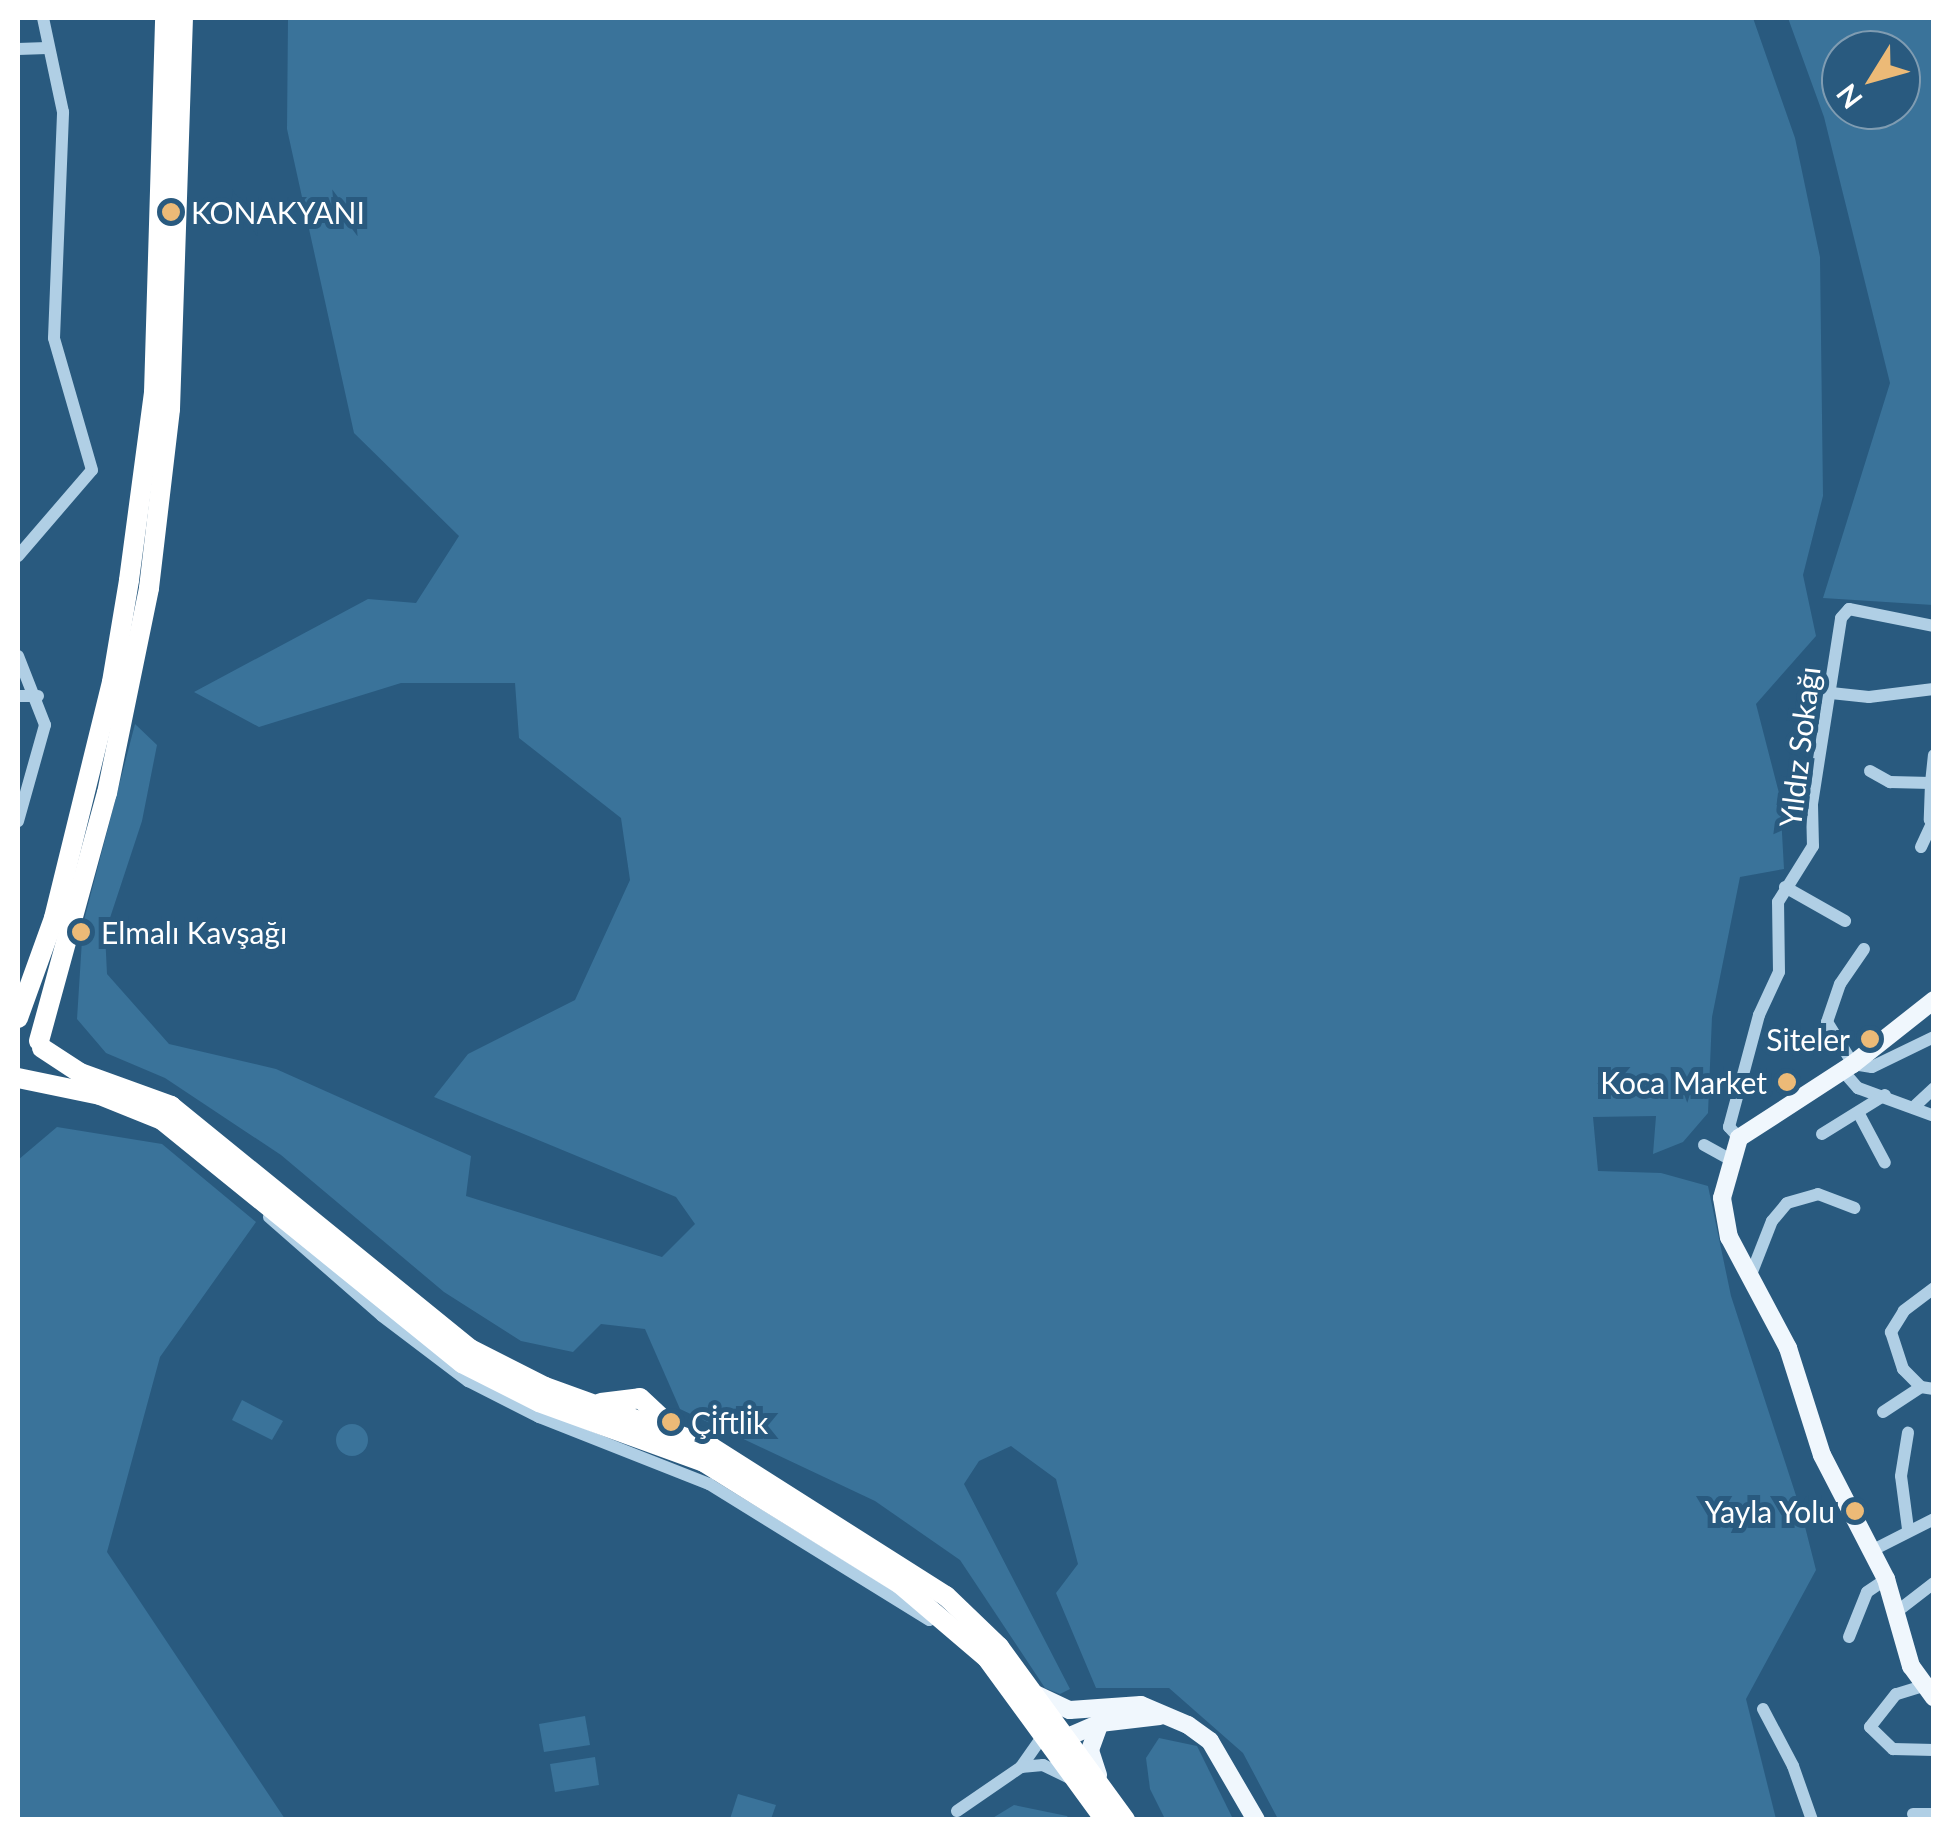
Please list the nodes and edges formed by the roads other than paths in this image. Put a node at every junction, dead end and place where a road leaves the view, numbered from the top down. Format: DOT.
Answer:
graph roads {
  1 [pos="43,18"];
  2 [pos="165,18"];
  3 [pos="183,18"];
  4 [pos="46,48"];
  5 [pos="18,49"];
  6 [pos="18,556"];
  7 [pos="1934,626"];
  8 [pos="18,656"];
  9 [pos="1934,689"];
  10 [pos="1830,692"];
  11 [pos="18,696"];
  12 [pos="38,696"];
  13 [pos="1934,755"];
  14 [pos="1870,771"];
  15 [pos="23,781"];
  16 [pos="1932,784"];
  17 [pos="18,820"];
  18 [pos="1932,820"];
  19 [pos="1921,847"];
  20 [pos="1786,887"];
  21 [pos="1845,921"];
  22 [pos="1864,949"];
  23 [pos="1934,1000"];
  24 [pos="18,1018"];
  25 [pos="18,1032"];
  26 [pos="1934,1037"];
  27 [pos="41,1044"];
  28 [pos="1848,1068"];
  29 [pos="22,1077"];
  30 [pos="1934,1088"];
  31 [pos="1885,1095"];
  32 [pos="1916,1105"];
  33 [pos="1858,1114"];
  34 [pos="1934,1116"];
  35 [pos="1822,1134"];
  36 [pos="1740,1138"];
  37 [pos="1704,1146"];
  38 [pos="1730,1159"];
  39 [pos="1886,1163"];
  40 [pos="1854,1208"];
  41 [pos="1750,1278"];
  42 [pos="1934,1288"];
  43 [pos="1927,1388"];
  44 [pos="1883,1412"];
  45 [pos="1908,1433"];
  46 [pos="1934,1519"];
  47 [pos="1908,1529"];
  48 [pos="1871,1552"];
  49 [pos="1886,1579"];
  50 [pos="1934,1583"];
  51 [pos="1895,1613"];
  52 [pos="1850,1637"];
  53 [pos="1030,1691"];
  54 [pos="1928,1692"];
  55 [pos="1762,1708"];
  56 [pos="1099,1716"];
  57 [pos="1058,1735"];
  58 [pos="1934,1750"];
  59 [pos="1021,1767"];
  60 [pos="1079,1785"];
  61 [pos="957,1811"];
  62 [pos="1913,1814"];
  63 [pos="1934,1814"];
  64 [pos="1115,1815"];
  65 [pos="1256,1820"];
  66 [pos="1812,1820"];
  1 -- 4 [label="street"];
  2 -- 24 [label="highway"];
  3 -- 27 [label="highway"];
  4 -- 5 [label="street"];
  4 -- 6 [label="street"];
  7 -- 10 [label="street, Yıldız Sokağı"];
  8 -- 12 [label="street"];
  9 -- 10 [label="street"];
  10 -- 20 [label="street, Yıldız Sokağı"];
  11 -- 12 [label="street"];
  12 -- 15 [label="street"];
  13 -- 16 [label="street"];
  14 -- 16 [label="street"];
  15 -- 17 [label="street"];
  16 -- 18 [label="street"];
  18 -- 19 [label="street"];
  20 -- 21 [label="street"];
  20 -- 36 [label="street, Yıldız Sokağı"];
  22 -- 28 [label="street"];
  23 -- 28 [label="main road"];
  25 -- 27 [label="highway"];
  26 -- 28 [label="street"];
  27 -- 29 [label="highway"];
  27 -- 53 [label="highway"];
  28 -- 31 [label="street"];
  28 -- 36 [label="main road"];
  29 -- 57 [label="highway"];
  30 -- 32 [label="street"];
  31 -- 32 [label="street"];
  31 -- 33 [label="street"];
  32 -- 34 [label="street"];
  33 -- 35 [label="street"];
  33 -- 39 [label="street"];
  36 -- 38 [label="main road"];
  37 -- 38 [label="street"];
  38 -- 41 [label="main road"];
  40 -- 41 [label="street"];
  41 -- 48 [label="main road"];
  42 -- 43 [label="street"];
  43 -- 44 [label="street"];
  45 -- 47 [label="street"];
  46 -- 47 [label="street"];
  47 -- 48 [label="street"];
  48 -- 49 [label="main road"];
  49 -- 51 [label="main road"];
  49 -- 52 [label="street"];
  50 -- 51 [label="street"];
  51 -- 54 [label="main road"];
  53 -- 56 [label="main road"];
  53 -- 57 [label="highway"];
  54 -- 58 [label="street"];
  55 -- 66 [label="street"];
  56 -- 57 [label="main road"];
  56 -- 64 [label="main road"];
  56 -- 65 [label="main road"];
  57 -- 59 [label="street"];
  57 -- 60 [label="highway"];
  57 -- 64 [label="highway"];
  59 -- 60 [label="street"];
  59 -- 61 [label="street"];
  60 -- 64 [label="highway"];
  62 -- 63 [label="street"];
}
